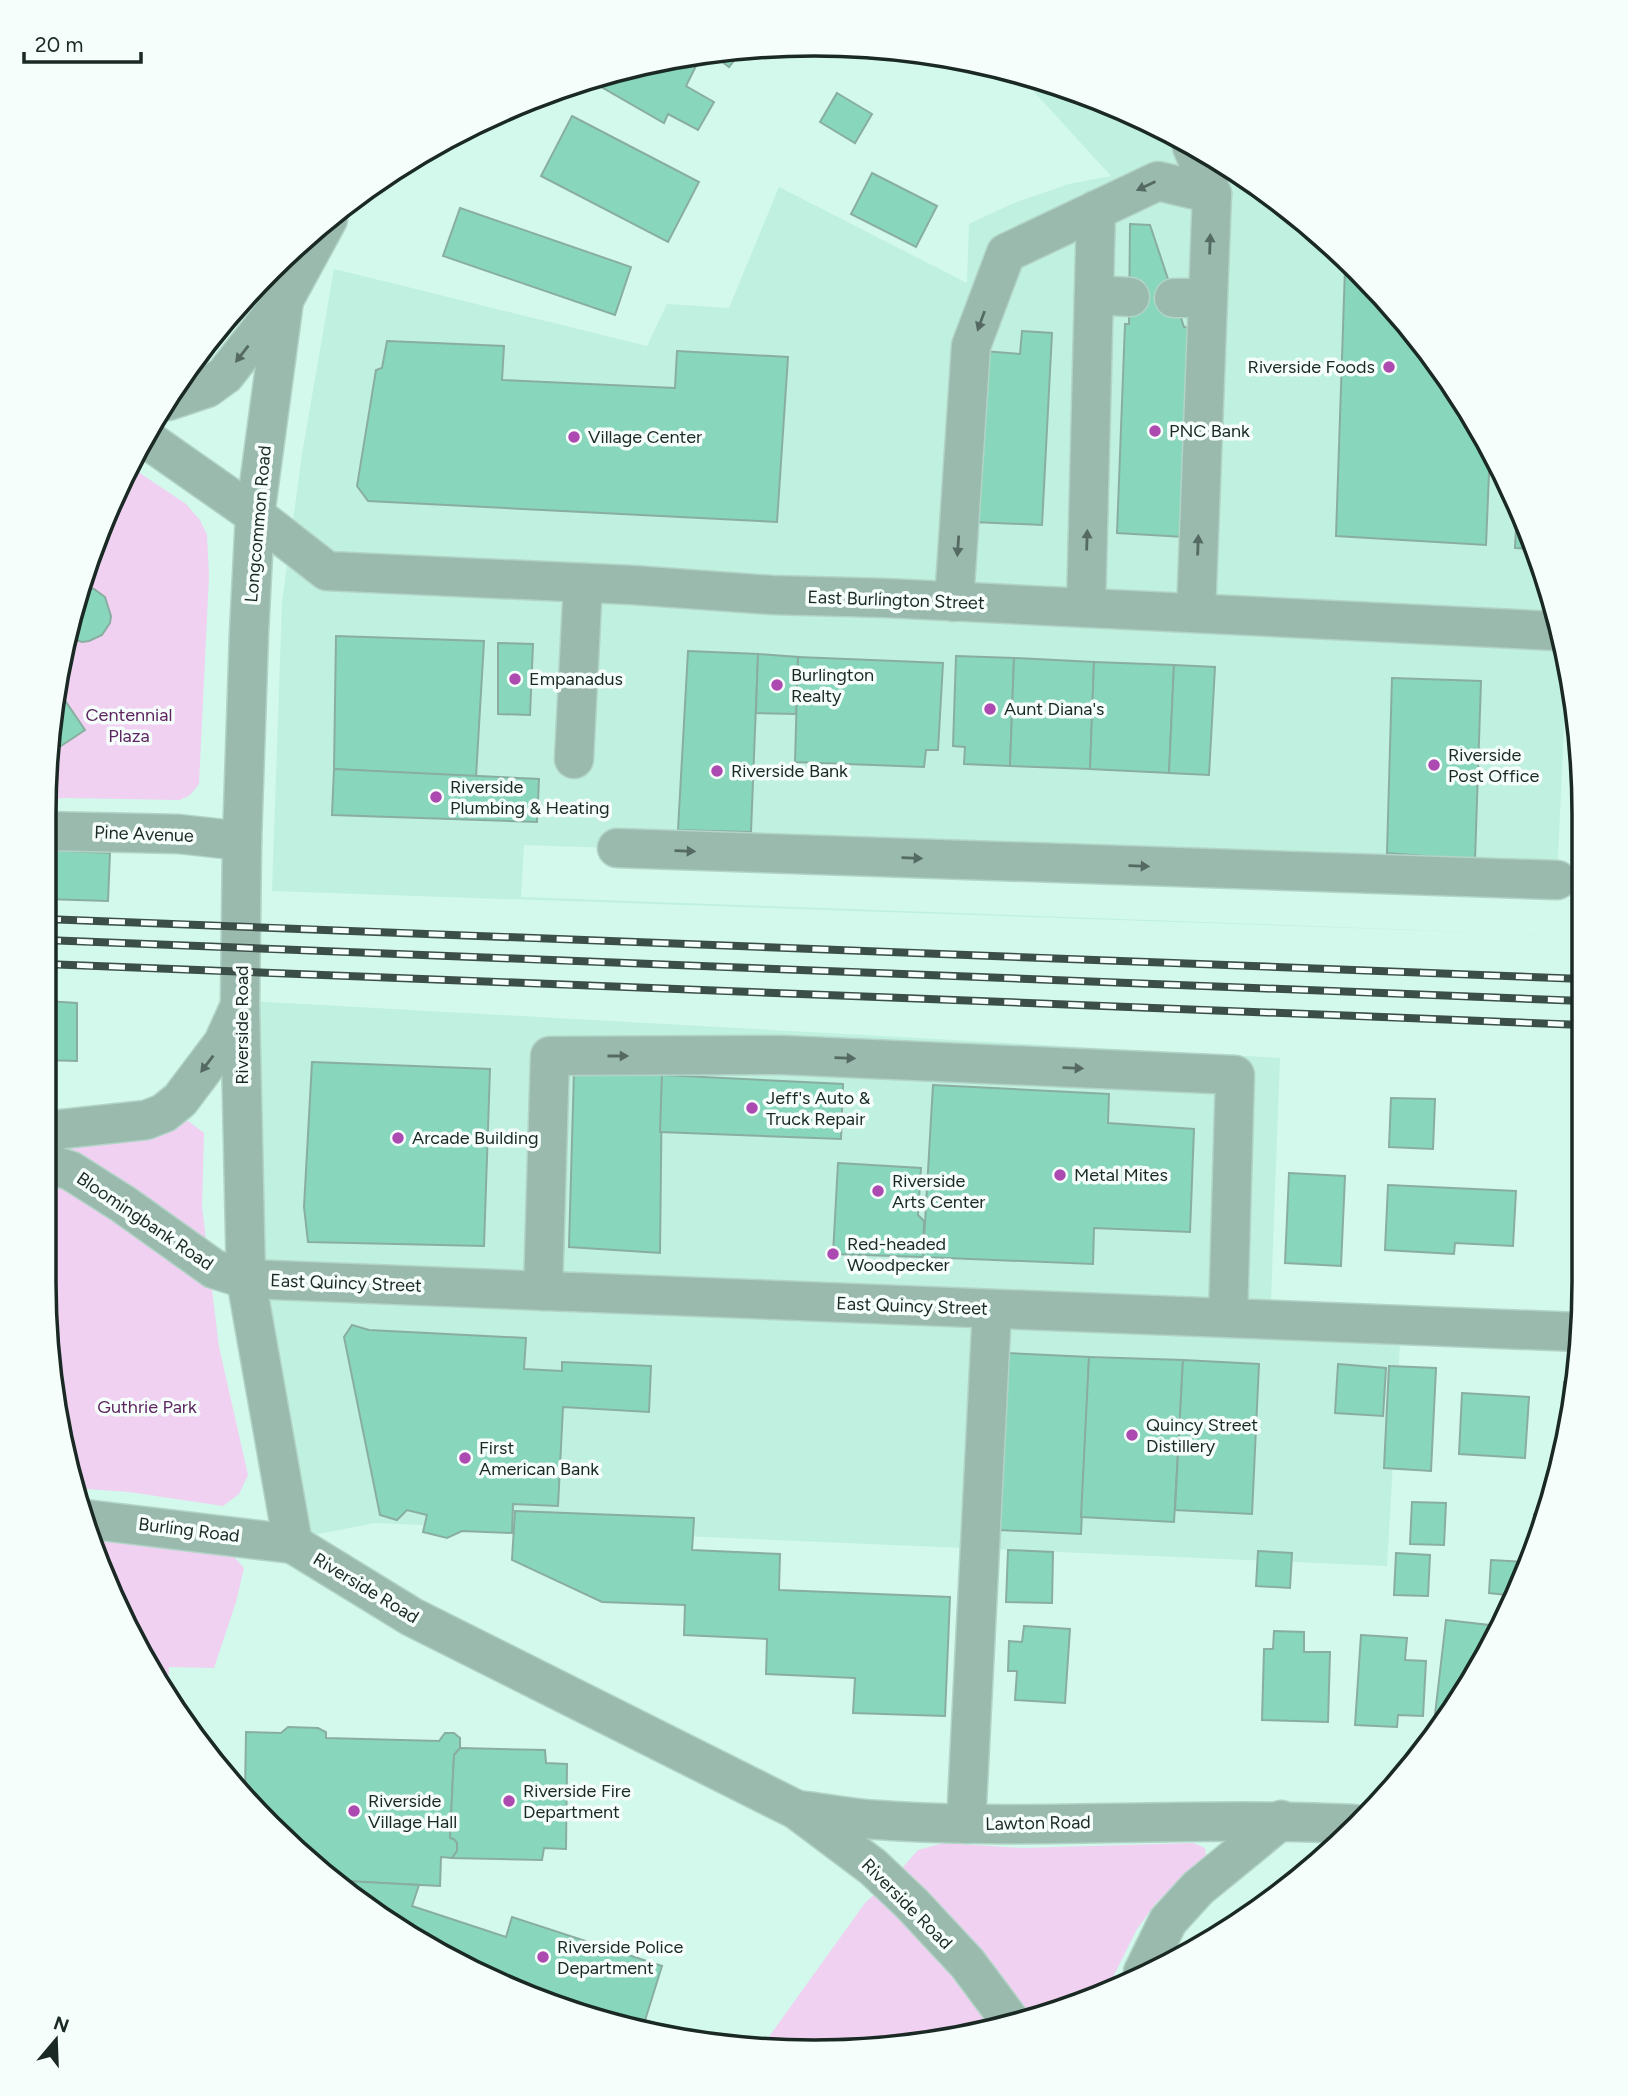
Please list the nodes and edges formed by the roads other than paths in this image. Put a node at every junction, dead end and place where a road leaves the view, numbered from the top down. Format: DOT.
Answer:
graph roads {
  1 [pos="1198,161"];
  2 [pos="1212,194"];
  3 [pos="1096,210"];
  4 [pos="300,257"];
  5 [pos="282,282"];
  6 [pos="182,396"];
  7 [pos="153,444"];
  8 [pos="255,515"];
  9 [pos="583,583"];
  10 [pos="954,602"];
  11 [pos="1086,608"];
  12 [pos="1196,613"];
  13 [pos="1549,631"];
  14 [pos="574,759"];
  15 [pos="56,831"];
  16 [pos="242,841"];
  17 [pos="617,848"];
  18 [pos="1557,880"];
  19 [pos="240,1005"];
  20 [pos="56,1130"];
  21 [pos="56,1166"];
  22 [pos="246,1279"];
  23 [pos="543,1291"];
  24 [pos="992,1309"];
  25 [pos="1228,1318"];
  26 [pos="1570,1332"];
  27 [pos="94,1520"];
  28 [pos="293,1544"];
  29 [pos="797,1810"];
  30 [pos="1281,1820"];
  31 [pos="1344,1823"];
  32 [pos="966,1824"];
  33 [pos="1148,1963"];
  34 [pos="1006,2015"];
  1 -- 2 [label="street"];
  2 -- 3 [label="street, one-way"];
  12 -- 2 [label="street, one-way"];
  3 -- 10 [label="street, one-way"];
  11 -- 3 [label="street, one-way"];
  4 -- 5 [label="street, Longcommon Road"];
  5 -- 6 [label="street, one-way"];
  5 -- 8 [label="street, Longcommon Road"];
  7 -- 8 [label="street, East Burlington Street"];
  8 -- 9 [label="street, East Burlington Street"];
  8 -- 16 [label="street, Longcommon Road"];
  9 -- 10 [label="street, East Burlington Street"];
  9 -- 14 [label="street"];
  10 -- 11 [label="street, East Burlington Street"];
  11 -- 12 [label="street, East Burlington Street"];
  12 -- 13 [label="street, East Burlington Street"];
  15 -- 16 [label="street, Pine Avenue"];
  16 -- 19 [label="street, Riverside Road"];
  17 -- 18 [label="street, one-way"];
  19 -- 20 [label="street, one-way"];
  19 -- 22 [label="street, Riverside Road"];
  21 -- 22 [label="street, Bloomingbank Road"];
  22 -- 23 [label="street, East Quincy Street"];
  22 -- 28 [label="street, Riverside Road"];
  23 -- 24 [label="street, East Quincy Street"];
  23 -- 25 [label="street, one-way"];
  24 -- 25 [label="street, East Quincy Street"];
  24 -- 32 [label="street"];
  25 -- 26 [label="street, East Quincy Street"];
  27 -- 28 [label="street, Burling Road"];
  28 -- 29 [label="street, Riverside Road"];
  29 -- 32 [label="street, Lawton Road"];
  29 -- 34 [label="street, Riverside Road"];
  30 -- 31 [label="street, Lawton Road"];
  30 -- 32 [label="street, Lawton Road"];
  30 -- 33 [label="street"];
}
